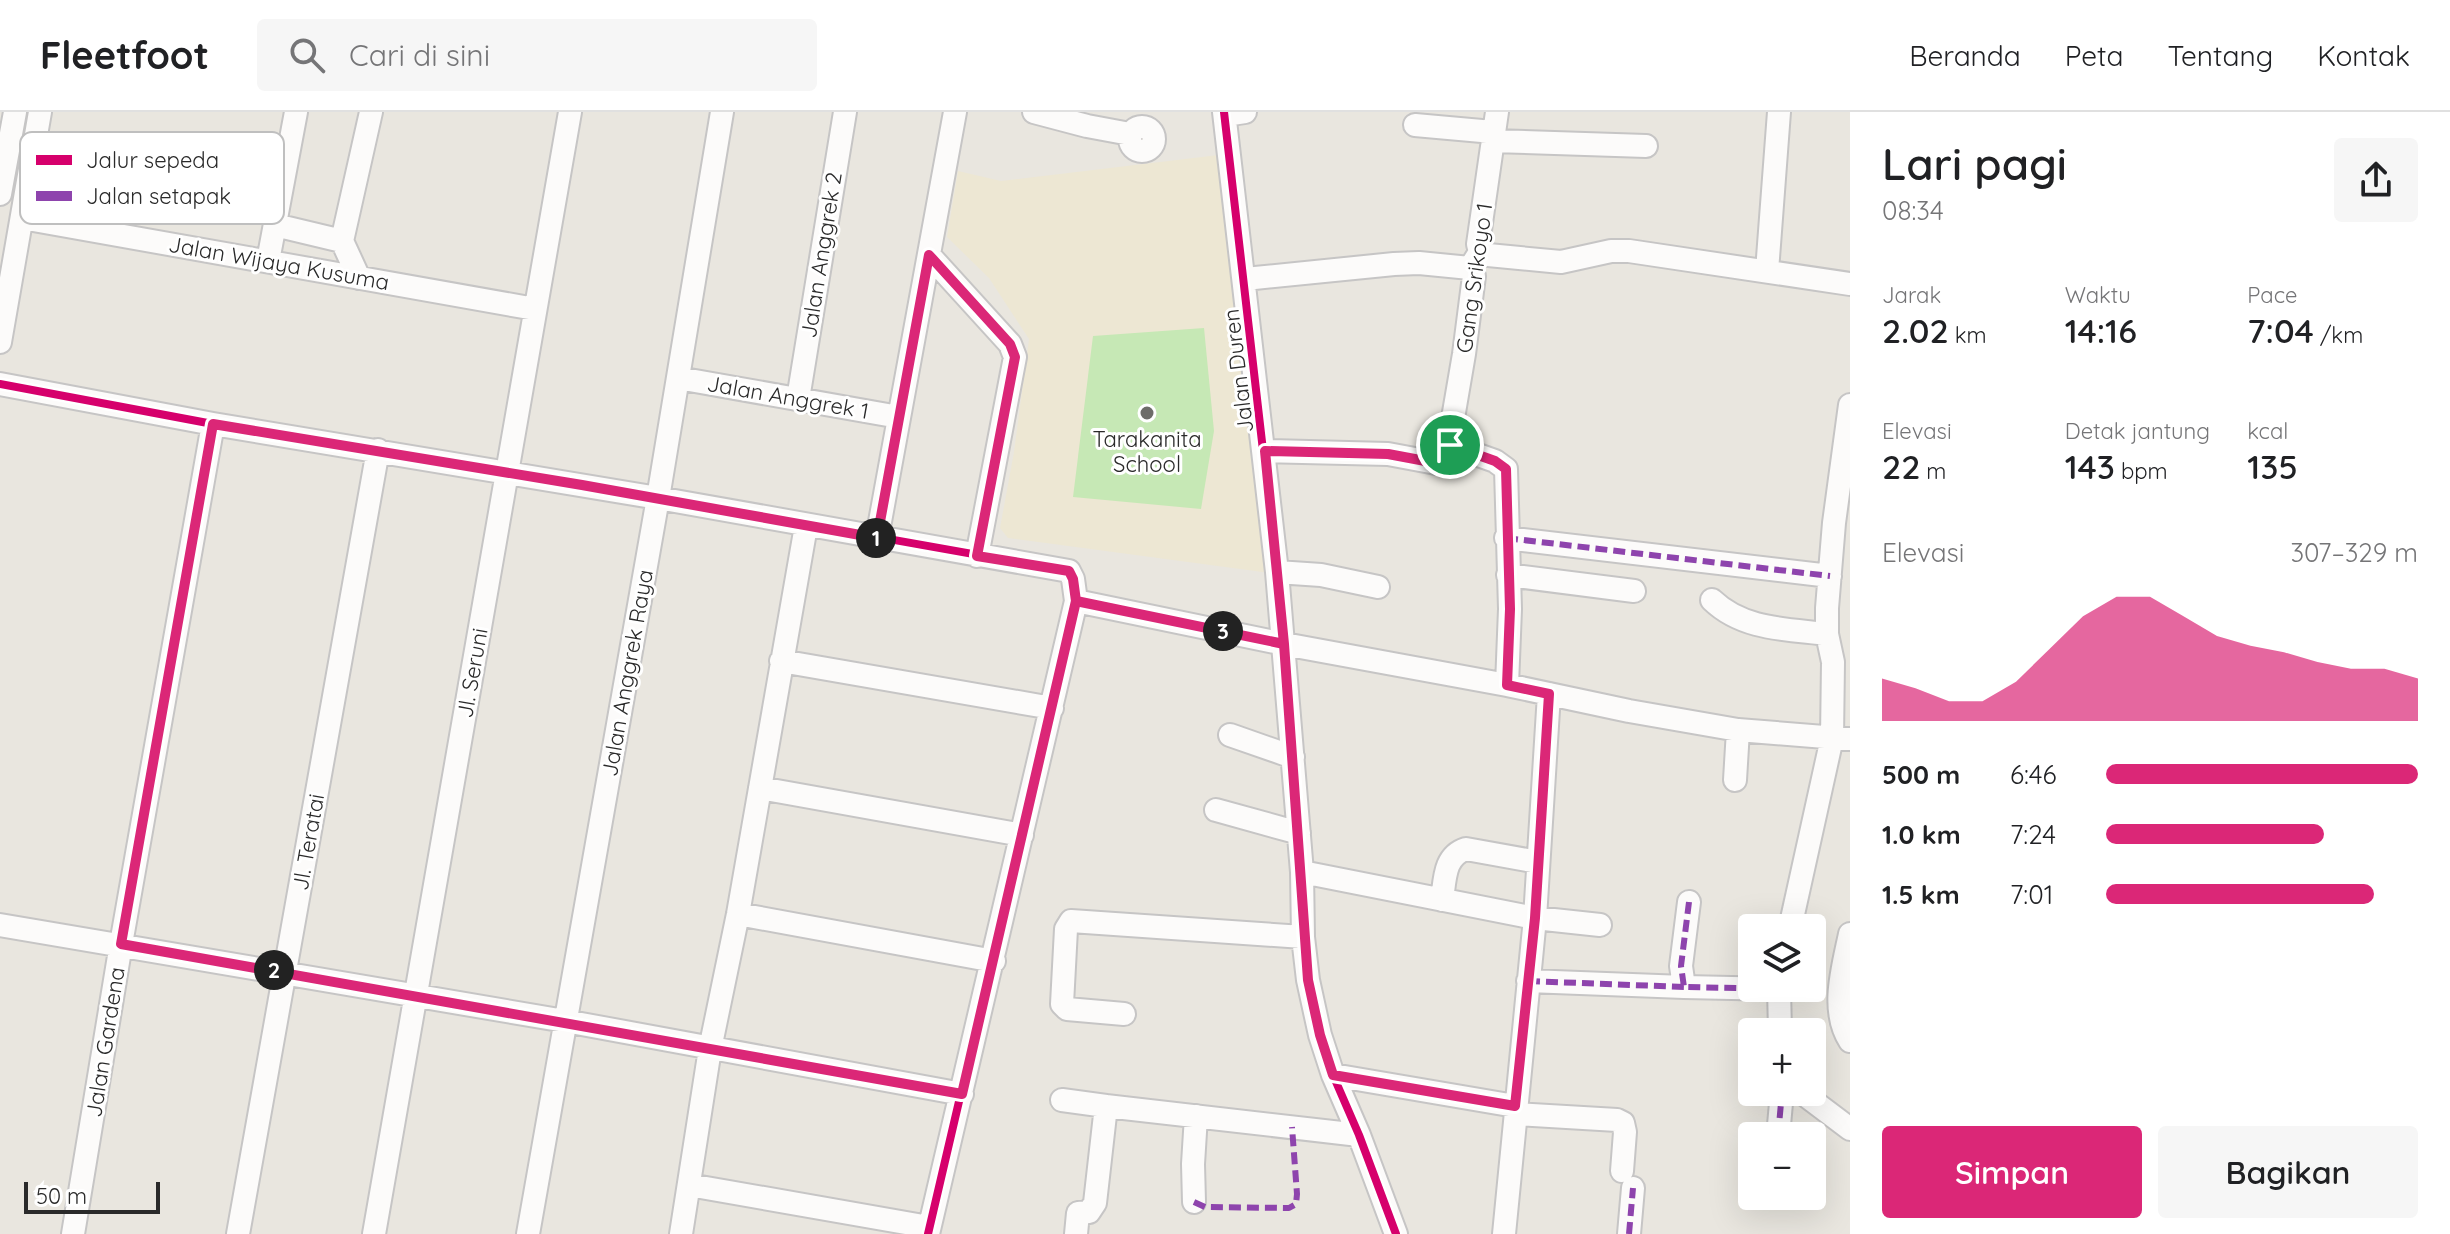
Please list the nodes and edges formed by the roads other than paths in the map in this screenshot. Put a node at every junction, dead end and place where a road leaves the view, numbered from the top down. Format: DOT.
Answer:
graph roads {
  1 [pos="15,112"];
  2 [pos="40,112"];
  3 [pos="296,112"];
  4 [pos="371,112"];
  5 [pos="570,112"];
  6 [pos="722,112"];
  7 [pos="845,112"];
  8 [pos="955,112"];
  9 [pos="1034,112"];
  10 [pos="1779,112"];
  11 [pos="1231,113"];
  12 [pos="1415,125"];
  13 [pos="1494,128"];
  14 [pos="37,132"];
  15 [pos="1130,134"];
  16 [pos="1646,146"];
  17 [pos="284,177"];
  18 [pos="0,194"];
  19 [pos="21,224"];
  20 [pos="56,224"];
  21 [pos="275,225"];
  22 [pos="342,241"];
  23 [pos="929,255"];
  24 [pos="1475,260"];
  25 [pos="268,261"];
  26 [pos="1767,271"];
  27 [pos="359,278"];
  28 [pos="1245,279"];
  29 [pos="1850,284"];
  30 [pos="535,309"];
  31 [pos="0,342"];
  32 [pos="678,378"];
  33 [pos="0,384"];
  34 [pos="798,399"];
  35 [pos="1850,405"];
  36 [pos="899,417"];
  37 [pos="213,424"];
  38 [pos="1450,445"];
  39 [pos="378,450"];
  40 [pos="1265,451"];
  41 [pos="507,472"];
  42 [pos="658,498"];
  43 [pos="806,526"];
  44 [pos="877,538"];
  45 [pos="1506,538"];
  46 [pos="977,556"];
  47 [pos="1277,572"];
  48 [pos="1508,575"];
  49 [pos="1830,576"];
  50 [pos="1378,587"];
  51 [pos="1634,591"];
  52 [pos="1712,600"];
  53 [pos="1076,601"];
  54 [pos="1827,634"];
  55 [pos="1284,644"];
  56 [pos="781,661"];
  57 [pos="1507,685"];
  58 [pos="1549,694"];
  59 [pos="1052,708"];
  60 [pos="1738,730"];
  61 [pos="1230,735"];
  62 [pos="1841,738"];
  63 [pos="1293,757"];
  64 [pos="1735,780"];
  65 [pos="760,788"];
  66 [pos="1216,810"];
  67 [pos="1299,833"];
  68 [pos="1022,835"];
  69 [pos="1538,862"];
  70 [pos="1302,872"];
  71 [pos="1442,900"];
  72 [pos="1689,902"];
  73 [pos="738,914"];
  74 [pos="1794,914"];
  75 [pos="1535,918"];
  76 [pos="0,925"];
  77 [pos="1600,925"];
  78 [pos="1850,934"];
  79 [pos="1303,937"];
  80 [pos="121,944"];
  81 [pos="994,961"];
  82 [pos="285,972"];
  83 [pos="1528,981"];
  84 [pos="1684,987"];
  85 [pos="1738,988"];
  86 [pos="415,995"];
  87 [pos="1124,1014"];
  88 [pos="565,1021"];
  89 [pos="1850,1041"];
  90 [pos="710,1049"];
  91 [pos="1333,1075"];
  92 [pos="962,1094"];
  93 [pos="1062,1100"];
  94 [pos="1106,1106"];
  95 [pos="1820,1106"];
  96 [pos="1515,1110"];
  97 [pos="1196,1116"];
  98 [pos="1850,1129"];
  99 [pos="1359,1135"];
  100 [pos="689,1185"];
  101 [pos="1194,1202"];
  102 [pos="929,1231"];
  103 [pos="73,1234"];
  104 [pos="238,1234"];
  105 [pos="374,1234"];
  106 [pos="528,1234"];
  107 [pos="681,1234"];
  108 [pos="1076,1234"];
  109 [pos="1396,1234"];
  110 [pos="1504,1234"];
  111 [pos="1629,1234"];
  1 -- 18 [label="street"];
  2 -- 14 [label="street"];
  3 -- 17 [label="street"];
  4 -- 22 [label="street"];
  5 -- 30 [label="street, Jl. Seruni"];
  6 -- 32 [label="street, Jalan Anggrek Raya"];
  7 -- 34 [label="street, Jalan Anggrek 2"];
  8 -- 23 [label="street"];
  9 -- 15 [label="street"];
  10 -- 26 [label="street"];
  11 -- 28 [label="street, Jalan Duren"];
  12 -- 13 [label="street"];
  13 -- 16 [label="street"];
  13 -- 24 [label="street, Gang Srikoyo 1"];
  19 -- 31 [label="street"];
  20 -- 25 [label="street, Jalan Wijaya Kusuma"];
  21 -- 22 [label="street"];
  21 -- 25 [label="street"];
  22 -- 27 [label="street"];
  23 -- 36 [label="street"];
  23 -- 46 [label="street"];
  24 -- 26 [label="street"];
  24 -- 28 [label="street"];
  24 -- 38 [label="street, Gang Srikoyo 1"];
  25 -- 27 [label="street, Jalan Wijaya Kusuma"];
  26 -- 29 [label="street"];
  27 -- 30 [label="street, Jalan Wijaya Kusuma"];
  28 -- 40 [label="street, Jalan Duren"];
  30 -- 41 [label="street, Jl. Seruni"];
  32 -- 34 [label="street, Jalan Anggrek 1"];
  32 -- 42 [label="street, Jalan Anggrek Raya"];
  33 -- 37 [label="street"];
  34 -- 36 [label="street, Jalan Anggrek 1"];
  35 -- 49 [label="street"];
  36 -- 44 [label="street"];
  37 -- 39 [label="street"];
  37 -- 80 [label="street, Jalan Gardena"];
  38 -- 40 [label="street"];
  38 -- 45 [label="street"];
  39 -- 41 [label="street"];
  39 -- 82 [label="street, Jl. Teratai"];
  40 -- 47 [label="street, Jalan Duren"];
  41 -- 42 [label="street"];
  41 -- 86 [label="street, Jl. Seruni"];
  42 -- 43 [label="street"];
  42 -- 88 [label="street, Jalan Anggrek Raya"];
  43 -- 44 [label="street"];
  43 -- 56 [label="street"];
  44 -- 46 [label="street"];
  45 -- 48 [label="street"];
  45 -- 49 [label="street"];
  46 -- 53 [label="street"];
  47 -- 50 [label="street"];
  47 -- 55 [label="street, Jalan Duren"];
  48 -- 51 [label="street"];
  48 -- 57 [label="street"];
  49 -- 54 [label="street"];
  52 -- 54 [label="street"];
  53 -- 55 [label="street"];
  53 -- 59 [label="street"];
  54 -- 62 [label="street"];
  55 -- 57 [label="street"];
  55 -- 63 [label="street, Jalan Duren"];
  56 -- 59 [label="street"];
  56 -- 65 [label="street"];
  57 -- 58 [label="street"];
  58 -- 60 [label="street"];
  58 -- 69 [label="street"];
  59 -- 68 [label="street"];
  60 -- 62 [label="street"];
  60 -- 64 [label="street"];
  61 -- 63 [label="street"];
  62 -- 74 [label="street"];
  63 -- 67 [label="street, Jalan Duren"];
  65 -- 68 [label="street"];
  65 -- 73 [label="street"];
  66 -- 67 [label="street"];
  67 -- 70 [label="street, Jalan Duren"];
  68 -- 81 [label="street"];
  69 -- 71 [label="street"];
  69 -- 75 [label="street"];
  70 -- 71 [label="street"];
  70 -- 79 [label="street, Jalan Duren"];
  71 -- 75 [label="street"];
  72 -- 84 [label="street"];
  73 -- 81 [label="street"];
  73 -- 90 [label="street"];
  75 -- 77 [label="street"];
  75 -- 83 [label="street"];
  76 -- 80 [label="street"];
  78 -- 89 [label="street"];
  79 -- 87 [label="street"];
  79 -- 91 [label="street, Jalan Duren"];
  80 -- 82 [label="street"];
  80 -- 103 [label="street, Jalan Gardena"];
  81 -- 92 [label="street"];
  82 -- 86 [label="street"];
  82 -- 104 [label="street, Jl. Teratai"];
  83 -- 84 [label="street"];
  83 -- 96 [label="street"];
  84 -- 85 [label="street"];
  86 -- 88 [label="street"];
  86 -- 105 [label="street, Jl. Seruni"];
  88 -- 90 [label="street"];
  88 -- 106 [label="street, Jalan Anggrek Raya"];
  90 -- 92 [label="street"];
  90 -- 100 [label="street"];
  91 -- 96 [label="street"];
  91 -- 99 [label="street, Jalan Duren"];
  92 -- 102 [label="street"];
  93 -- 94 [label="street"];
  94 -- 97 [label="street"];
  94 -- 108 [label="street"];
  95 -- 98 [label="street"];
  96 -- 110 [label="street"];
  96 -- 111 [label="street"];
  97 -- 99 [label="street"];
  97 -- 101 [label="street"];
  99 -- 109 [label="street, Jalan Duren"];
  100 -- 102 [label="street"];
  100 -- 107 [label="street"];
}
